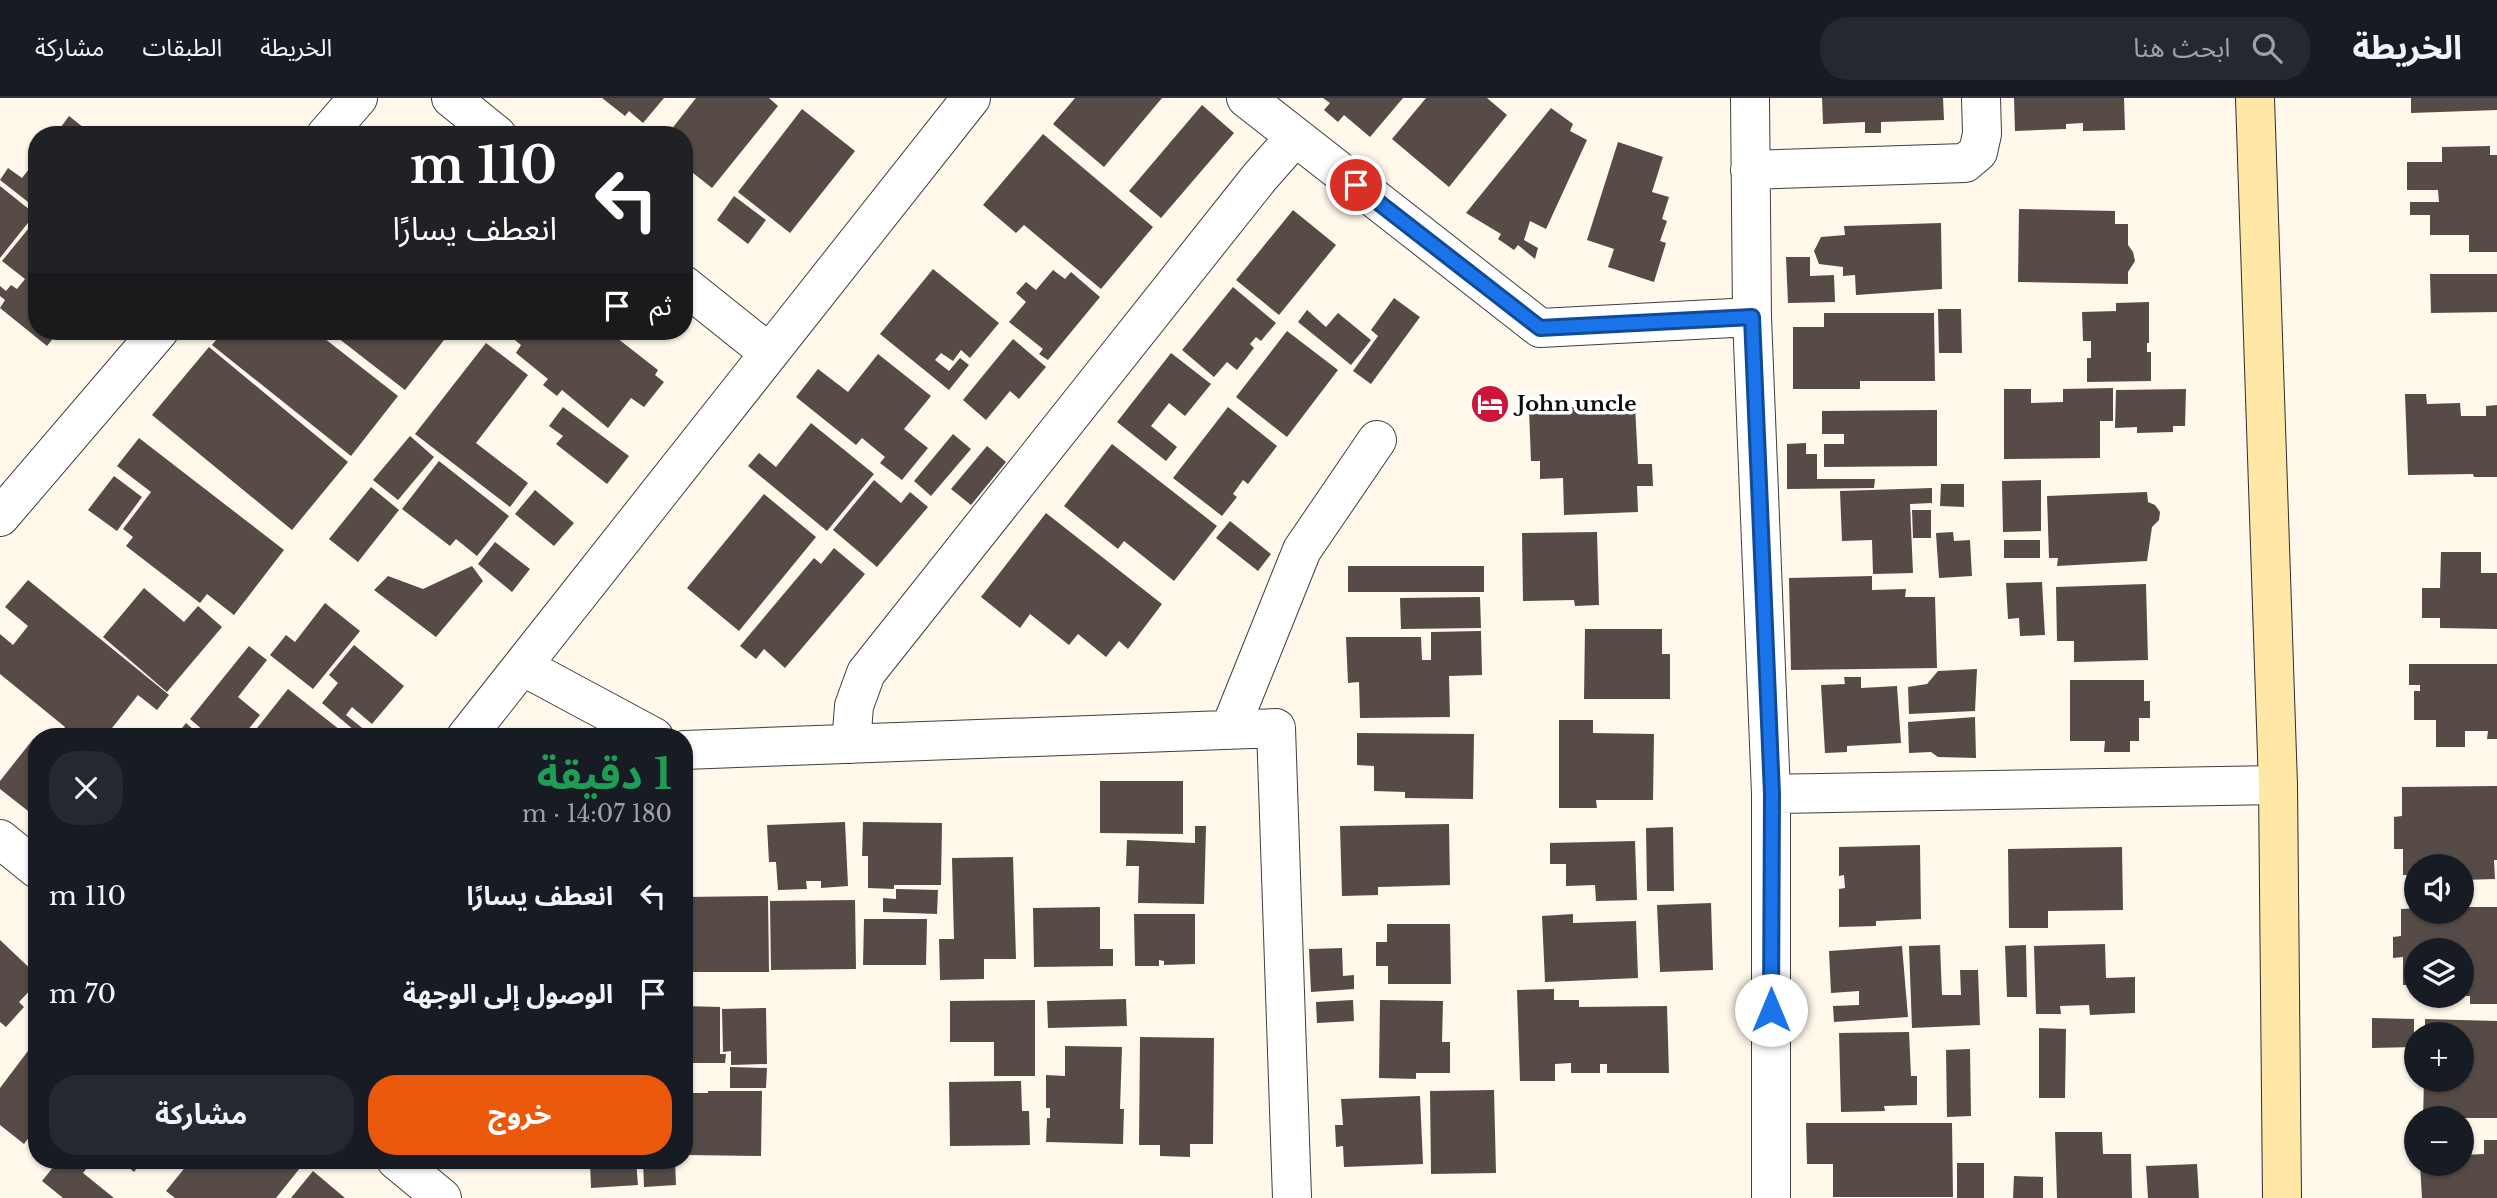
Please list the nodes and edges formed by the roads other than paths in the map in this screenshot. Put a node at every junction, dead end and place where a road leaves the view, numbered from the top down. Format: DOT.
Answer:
graph roads {
  1 [pos="358,98"];
  2 [pos="452,98"];
  3 [pos="971,98"];
  4 [pos="1246,98"];
  5 [pos="1750,98"];
  6 [pos="1981,98"];
  7 [pos="2255,98"];
  8 [pos="334,126"];
  9 [pos="486,126"];
  10 [pos="1295,137"];
  11 [pos="1751,170"];
  12 [pos="693,292"];
  13 [pos="1752,317"];
  14 [pos="151,340"];
  15 [pos="769,353"];
  16 [pos="1377,440"];
  17 [pos="0,517"];
  18 [pos="522,666"];
  19 [pos="473,728"];
  20 [pos="637,728"];
  21 [pos="1230,729"];
  22 [pos="851,744"];
  23 [pos="693,750"];
  24 [pos="2278,785"];
  25 [pos="1772,794"];
  26 [pos="0,840"];
  27 [pos="28,862"];
  28 [pos="407,1169"];
  29 [pos="442,1198"];
  30 [pos="1292,1198"];
  31 [pos="1771,1198"];
  32 [pos="2282,1198"];
  1 -- 8 [label="street"];
  2 -- 9 [label="street"];
  3 -- 15 [label="street"];
  4 -- 10 [label="street"];
  5 -- 11 [label="street"];
  6 -- 11 [label="street"];
  7 -- 24 [label="street"];
  10 -- 13 [label="street"];
  10 -- 22 [label="street"];
  11 -- 13 [label="street"];
  12 -- 15 [label="street"];
  13 -- 25 [label="street"];
  14 -- 17 [label="street"];
  15 -- 18 [label="street"];
  16 -- 21 [label="street"];
  18 -- 19 [label="street"];
  18 -- 20 [label="street"];
  21 -- 22 [label="street"];
  21 -- 30 [label="street"];
  22 -- 23 [label="street"];
  24 -- 25 [label="street"];
  24 -- 32 [label="street"];
  25 -- 31 [label="street"];
  26 -- 27 [label="street"];
  28 -- 29 [label="street"];
}
